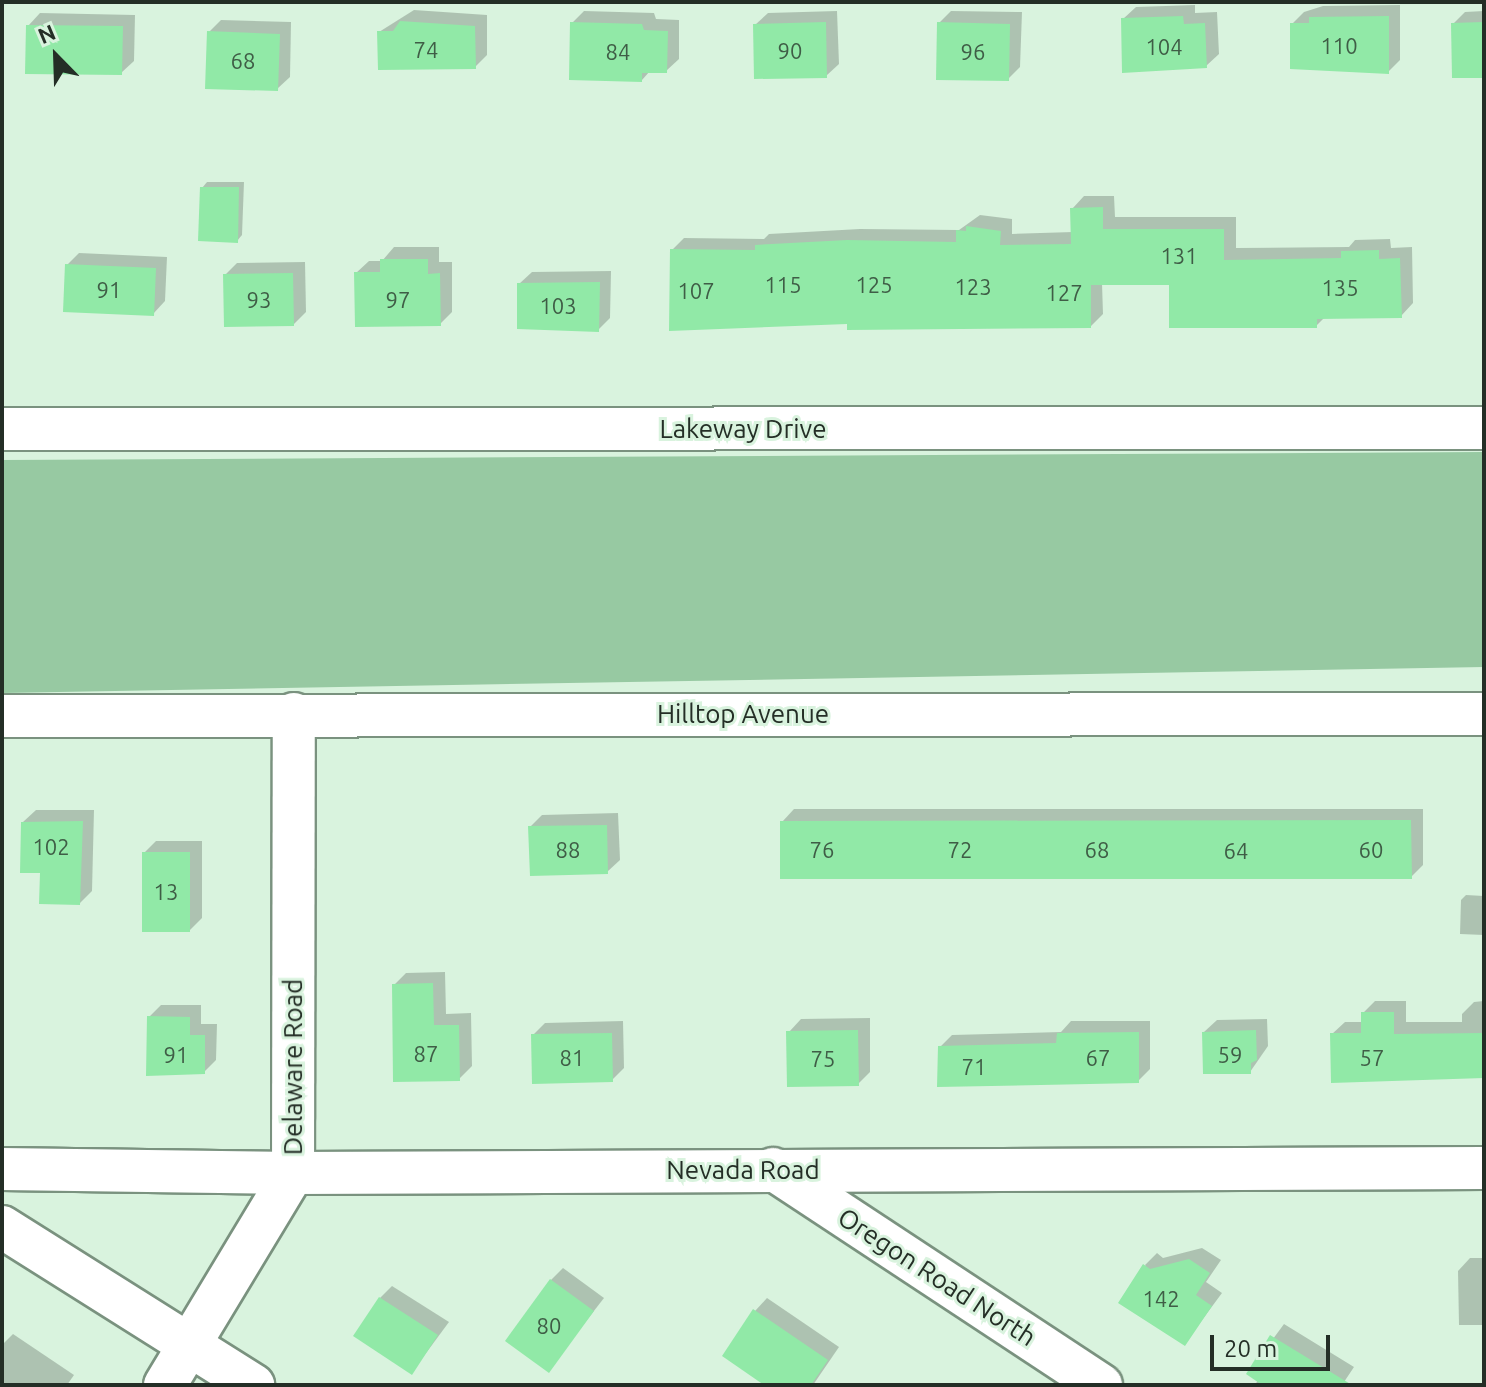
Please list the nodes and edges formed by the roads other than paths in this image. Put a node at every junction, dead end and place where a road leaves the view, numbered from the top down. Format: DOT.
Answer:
graph roads {
  1 [pos="1484,428"];
  2 [pos="2,429"];
  3 [pos="294,714"];
  4 [pos="1484,714"];
  5 [pos="2,716"];
  6 [pos="1484,1168"];
  7 [pos="2,1169"];
  8 [pos="773,1169"];
  9 [pos="293,1173"];
  10 [pos="2,1227"];
  11 [pos="191,1345"];
  12 [pos="165,1385"];
  13 [pos="253,1385"];
  14 [pos="1101,1385"];
  1 -- 2 [label="street, Lakeway Drive"];
  3 -- 4 [label="street, Hilltop Avenue"];
  3 -- 5 [label="street, Hilltop Avenue"];
  3 -- 9 [label="street, Delaware Road"];
  6 -- 8 [label="street, Nevada Road"];
  7 -- 9 [label="street, Nevada Road"];
  8 -- 9 [label="street, Nevada Road"];
  8 -- 14 [label="street, Oregon Road North"];
  9 -- 11 [label="street, Delaware Road"];
  10 -- 11 [label="street"];
  11 -- 12 [label="street, Delaware Road"];
  11 -- 13 [label="street"];
}
